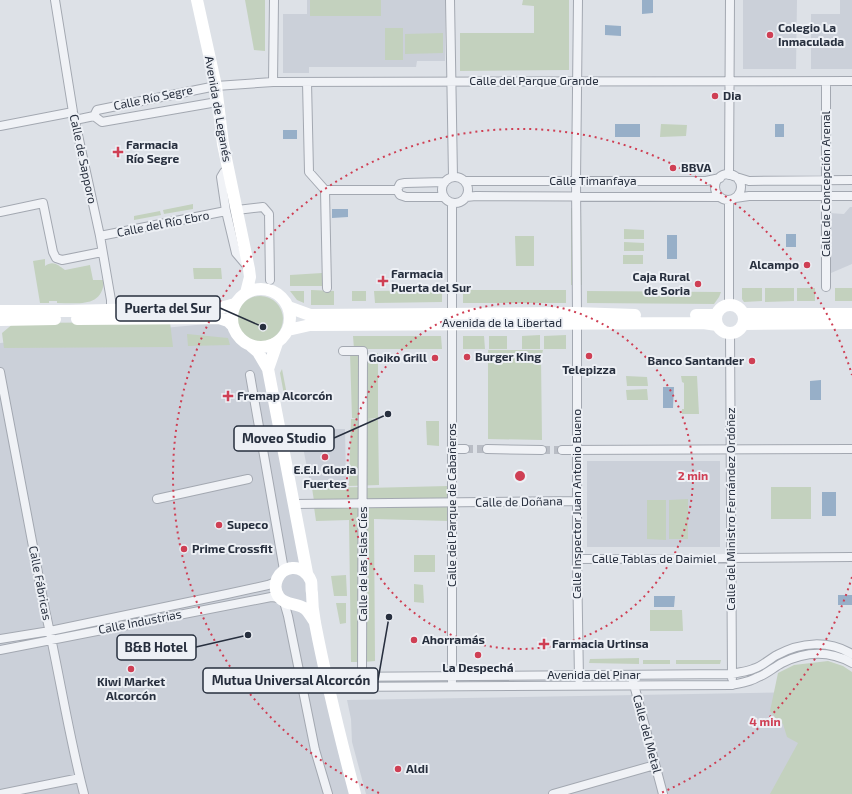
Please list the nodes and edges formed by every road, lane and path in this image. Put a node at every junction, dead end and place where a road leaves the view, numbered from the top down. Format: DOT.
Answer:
graph roads {
  1 [pos="55,0"];
  2 [pos="197,0"];
  3 [pos="274,0"];
  4 [pos="450,0"];
  5 [pos="578,0"];
  6 [pos="730,0"];
  7 [pos="450,81"];
  8 [pos="578,81"];
  9 [pos="730,81"];
  10 [pos="852,81"];
  11 [pos="273,82"];
  12 [pos="307,82"];
  13 [pos="826,82"];
  14 [pos="216,86"];
  15 [pos="217,102"];
  16 [pos="74,116"];
  17 [pos="94,116"];
  18 [pos="0,126"];
  19 [pos="731,175"];
  20 [pos="453,177"];
  21 [pos="720,178"];
  22 [pos="826,180"];
  23 [pos="852,180"];
  24 [pos="445,182"];
  25 [pos="465,182"];
  26 [pos="576,182"];
  27 [pos="324,190"];
  28 [pos="397,190"];
  29 [pos="576,196"];
  30 [pos="826,196"];
  31 [pos="852,196"];
  32 [pos="444,197"];
  33 [pos="466,197"];
  34 [pos="720,197"];
  35 [pos="732,199"];
  36 [pos="452,203"];
  37 [pos="231,211"];
  38 [pos="0,212"];
  39 [pos="100,236"];
  40 [pos="102,252"];
  41 [pos="250,273"];
  42 [pos="266,284"];
  43 [pos="826,287"];
  44 [pos="327,288"];
  45 [pos="246,293"];
  46 [pos="235,304"];
  47 [pos="729,304"];
  48 [pos="288,307"];
  49 [pos="0,311"];
  50 [pos="111,314"];
  51 [pos="852,314"];
  52 [pos="577,318"];
  53 [pos="452,319"];
  54 [pos="743,319"];
  55 [pos="0,320"];
  56 [pos="716,320"];
  57 [pos="852,323"];
  58 [pos="233,326"];
  59 [pos="288,330"];
  60 [pos="730,333"];
  61 [pos="277,343"];
  62 [pos="251,346"];
  63 [pos="343,351"];
  64 [pos="268,369"];
  65 [pos="0,372"];
  66 [pos="250,374"];
  67 [pos="452,449"];
  68 [pos="466,449"];
  69 [pos="488,449"];
  70 [pos="852,449"];
  71 [pos="542,450"];
  72 [pos="562,450"];
  73 [pos="577,450"];
  74 [pos="730,450"];
  75 [pos="248,479"];
  76 [pos="157,498"];
  77 [pos="577,501"];
  78 [pos="452,503"];
  79 [pos="294,504"];
  80 [pos="363,504"];
  81 [pos="302,549"];
  82 [pos="852,557"];
  83 [pos="731,558"];
  84 [pos="577,559"];
  85 [pos="289,569"];
  86 [pos="307,573"];
  87 [pos="276,582"];
  88 [pos="312,590"];
  89 [pos="285,602"];
  90 [pos="315,622"];
  91 [pos="50,630"];
  92 [pos="0,639"];
  93 [pos="52,639"];
  94 [pos="0,650"];
  95 [pos="852,654"];
  96 [pos="852,664"];
  97 [pos="632,674"];
  98 [pos="732,674"];
  99 [pos="579,675"];
  100 [pos="362,676"];
  101 [pos="452,676"];
  102 [pos="328,682"];
  103 [pos="634,685"];
  104 [pos="732,685"];
  105 [pos="452,686"];
  106 [pos="579,686"];
  107 [pos="655,765"];
  108 [pos="80,778"];
  109 [pos="0,794"];
  110 [pos="84,794"];
  111 [pos="328,794"];
  112 [pos="355,794"];
  113 [pos="553,794"];
  114 [pos="663,794"];
  1 -- 16 [label="street, Calle de Sapporo"];
  2 -- 14 [label="street, Avenida de Leganés"];
  3 -- 11 [label="street"];
  4 -- 7 [label="street"];
  5 -- 8 [label="street, Calle Inspector Juan Antonio Bueno"];
  6 -- 9 [label="street"];
  7 -- 8 [label="street, Calle del Parque Grande"];
  7 -- 12 [label="street, Calle del Parque Grande"];
  7 -- 20 [label="street"];
  8 -- 9 [label="street, Calle del Parque Grande"];
  8 -- 26 [label="street, Calle Inspector Juan Antonio Bueno"];
  9 -- 13 [label="street, Calle del Parque Grande"];
  9 -- 19 [label="street"];
  10 -- 13 [label="street, Calle del Parque Grande"];
  11 -- 12 [label="street, Calle del Parque Grande"];
  11 -- 14 [label="street, Calle del Parque Grande"];
  12 -- 27 [label="street"];
  13 -- 22 [label="street, Calle de Concepción Arenal"];
  14 -- 15 [label="street, Avenida de Leganés"];
  14 -- 17 [label="street, Calle Río Segre"];
  15 -- 17 [label="street, Calle Río Segre"];
  15 -- 37 [label="street, Avenida de Leganés"];
  16 -- 17 [label="street, Calle Río Segre"];
  16 -- 18 [label="street, Calle Río Segre"];
  16 -- 39 [label="street, Calle de Sapporo"];
  19 -- 21 [label="street"];
  19 -- 22 [label="street"];
  19 -- 35 [label="street"];
  20 -- 24 [label="street"];
  20 -- 25 [label="street"];
  21 -- 26 [label="street, Calle Timanfaya"];
  21 -- 34 [label="street"];
  22 -- 23 [label="street"];
  22 -- 30 [label="street, Calle de Concepción Arenal"];
  24 -- 28 [label="street"];
  24 -- 32 [label="street"];
  25 -- 26 [label="street, Calle Timanfaya"];
  25 -- 33 [label="street"];
  26 -- 29 [label="street, Calle Inspector Juan Antonio Bueno"];
  27 -- 28 [label="street"];
  27 -- 44 [label="street"];
  28 -- 32 [label="street"];
  29 -- 33 [label="street, Calle Timanfaya"];
  29 -- 34 [label="street, Calle Timanfaya"];
  29 -- 52 [label="street, Calle Inspector Juan Antonio Bueno"];
  30 -- 31 [label="street"];
  30 -- 35 [label="street"];
  30 -- 43 [label="street, Calle de Concepción Arenal"];
  32 -- 36 [label="street"];
  33 -- 36 [label="street"];
  34 -- 35 [label="street"];
  35 -- 47 [label="street"];
  36 -- 53 [label="street, Calle del Parque de Cabañeros"];
  37 -- 39 [label="street, Calle del Río Ebro"];
  37 -- 41 [label="street, Avenida de Leganés"];
  37 -- 42 [label="street, Calle del Río Ebro"];
  38 -- 40 [label="street"];
  39 -- 40 [label="street, Calle de Sapporo"];
  40 -- 50 [label="street, Calle de Sapporo"];
  41 -- 42 [label="street"];
  41 -- 45 [label="street, Avenida de Leganés"];
  42 -- 45 [label="street"];
  42 -- 48 [label="street"];
  45 -- 46 [label="street"];
  46 -- 50 [label="street"];
  46 -- 58 [label="street"];
  47 -- 54 [label="street"];
  47 -- 56 [label="street"];
  48 -- 53 [label="street, Avenida de la Libertad"];
  48 -- 59 [label="street"];
  49 -- 50 [label="street"];
  50 -- 55 [label="street"];
  50 -- 58 [label="street"];
  51 -- 54 [label="street"];
  52 -- 53 [label="street, Avenida de la Libertad"];
  52 -- 56 [label="street, Avenida de la Libertad"];
  52 -- 73 [label="street, Calle Inspector Juan Antonio Bueno"];
  53 -- 59 [label="street, Avenida de la Libertad"];
  53 -- 67 [label="street, Calle del Parque de Cabañeros"];
  54 -- 57 [label="street"];
  54 -- 60 [label="street"];
  56 -- 60 [label="street"];
  58 -- 62 [label="street"];
  59 -- 61 [label="street"];
  60 -- 74 [label="street, Calle del Ministro Fernández Ordóñez"];
  61 -- 62 [label="street"];
  61 -- 64 [label="street"];
  62 -- 64 [label="street"];
  63 -- 80 [label="street, Calle de las Islas Cíes"];
  64 -- 79 [label="street"];
  65 -- 91 [label="street, Calle Fábricas"];
  66 -- 85 [label="street"];
  67 -- 68 [label="street"];
  67 -- 78 [label="street, Calle del Parque de Cabañeros"];
  69 -- 71 [label="street"];
  70 -- 74 [label="street"];
  72 -- 73 [label="street"];
  73 -- 74 [label="street"];
  73 -- 77 [label="street, Calle Inspector Juan Antonio Bueno"];
  74 -- 83 [label="street, Calle del Ministro Fernández Ordóñez"];
  75 -- 76 [label="street"];
  77 -- 78 [label="street, Calle de Doñana"];
  77 -- 84 [label="street, Calle Inspector Juan Antonio Bueno"];
  78 -- 80 [label="street, Calle de Doñana"];
  78 -- 101 [label="street, Calle del Parque de Cabañeros"];
  79 -- 80 [label="street, Calle de Doñana"];
  79 -- 81 [label="street"];
  80 -- 100 [label="street, Calle de las Islas Cíes"];
  81 -- 85 [label="street"];
  81 -- 86 [label="street"];
  82 -- 83 [label="street, Calle Tablas de Daimiel"];
  83 -- 84 [label="street, Calle Tablas de Daimiel"];
  83 -- 98 [label="street, Calle del Ministro Fernández Ordóñez"];
  84 -- 99 [label="street, Calle Inspector Juan Antonio Bueno"];
  85 -- 86 [label="street"];
  85 -- 87 [label="street"];
  86 -- 88 [label="street"];
  87 -- 89 [label="street"];
  87 -- 91 [label="street, Calle Industrias"];
  88 -- 89 [label="street"];
  88 -- 90 [label="street"];
  89 -- 90 [label="street"];
  89 -- 93 [label="street, Calle Industrias"];
  89 -- 111 [label="street"];
  90 -- 102 [label="street"];
  91 -- 92 [label="street, Calle Industrias"];
  91 -- 93 [label="street, Calle Fábricas"];
  93 -- 94 [label="street, Calle Industrias"];
  93 -- 108 [label="street, Calle Fábricas"];
  95 -- 98 [label="street, Avenida del Pinar"];
  96 -- 104 [label="street, Avenida del Pinar"];
  97 -- 98 [label="street, Avenida del Pinar"];
  97 -- 99 [label="street, Avenida del Pinar"];
  97 -- 103 [label="street, Calle del Metal"];
  98 -- 104 [label="street, Calle del Ministro Fernández Ordóñez"];
  99 -- 101 [label="street, Avenida del Pinar"];
  99 -- 106 [label="street, Calle Inspector Juan Antonio Bueno"];
  100 -- 101 [label="street, Avenida del Pinar"];
  100 -- 102 [label="street, Avenida del Pinar"];
  101 -- 105 [label="street, Calle del Parque de Cabañeros"];
  102 -- 105 [label="street, Avenida del Pinar"];
  102 -- 112 [label="street"];
  103 -- 104 [label="street, Avenida del Pinar"];
  103 -- 106 [label="street, Avenida del Pinar"];
  103 -- 107 [label="street, Calle del Metal"];
  105 -- 106 [label="street, Avenida del Pinar"];
  107 -- 113 [label="street"];
  107 -- 114 [label="street, Calle del Metal"];
  108 -- 109 [label="street"];
  108 -- 110 [label="street, Calle Fábricas"];
}
